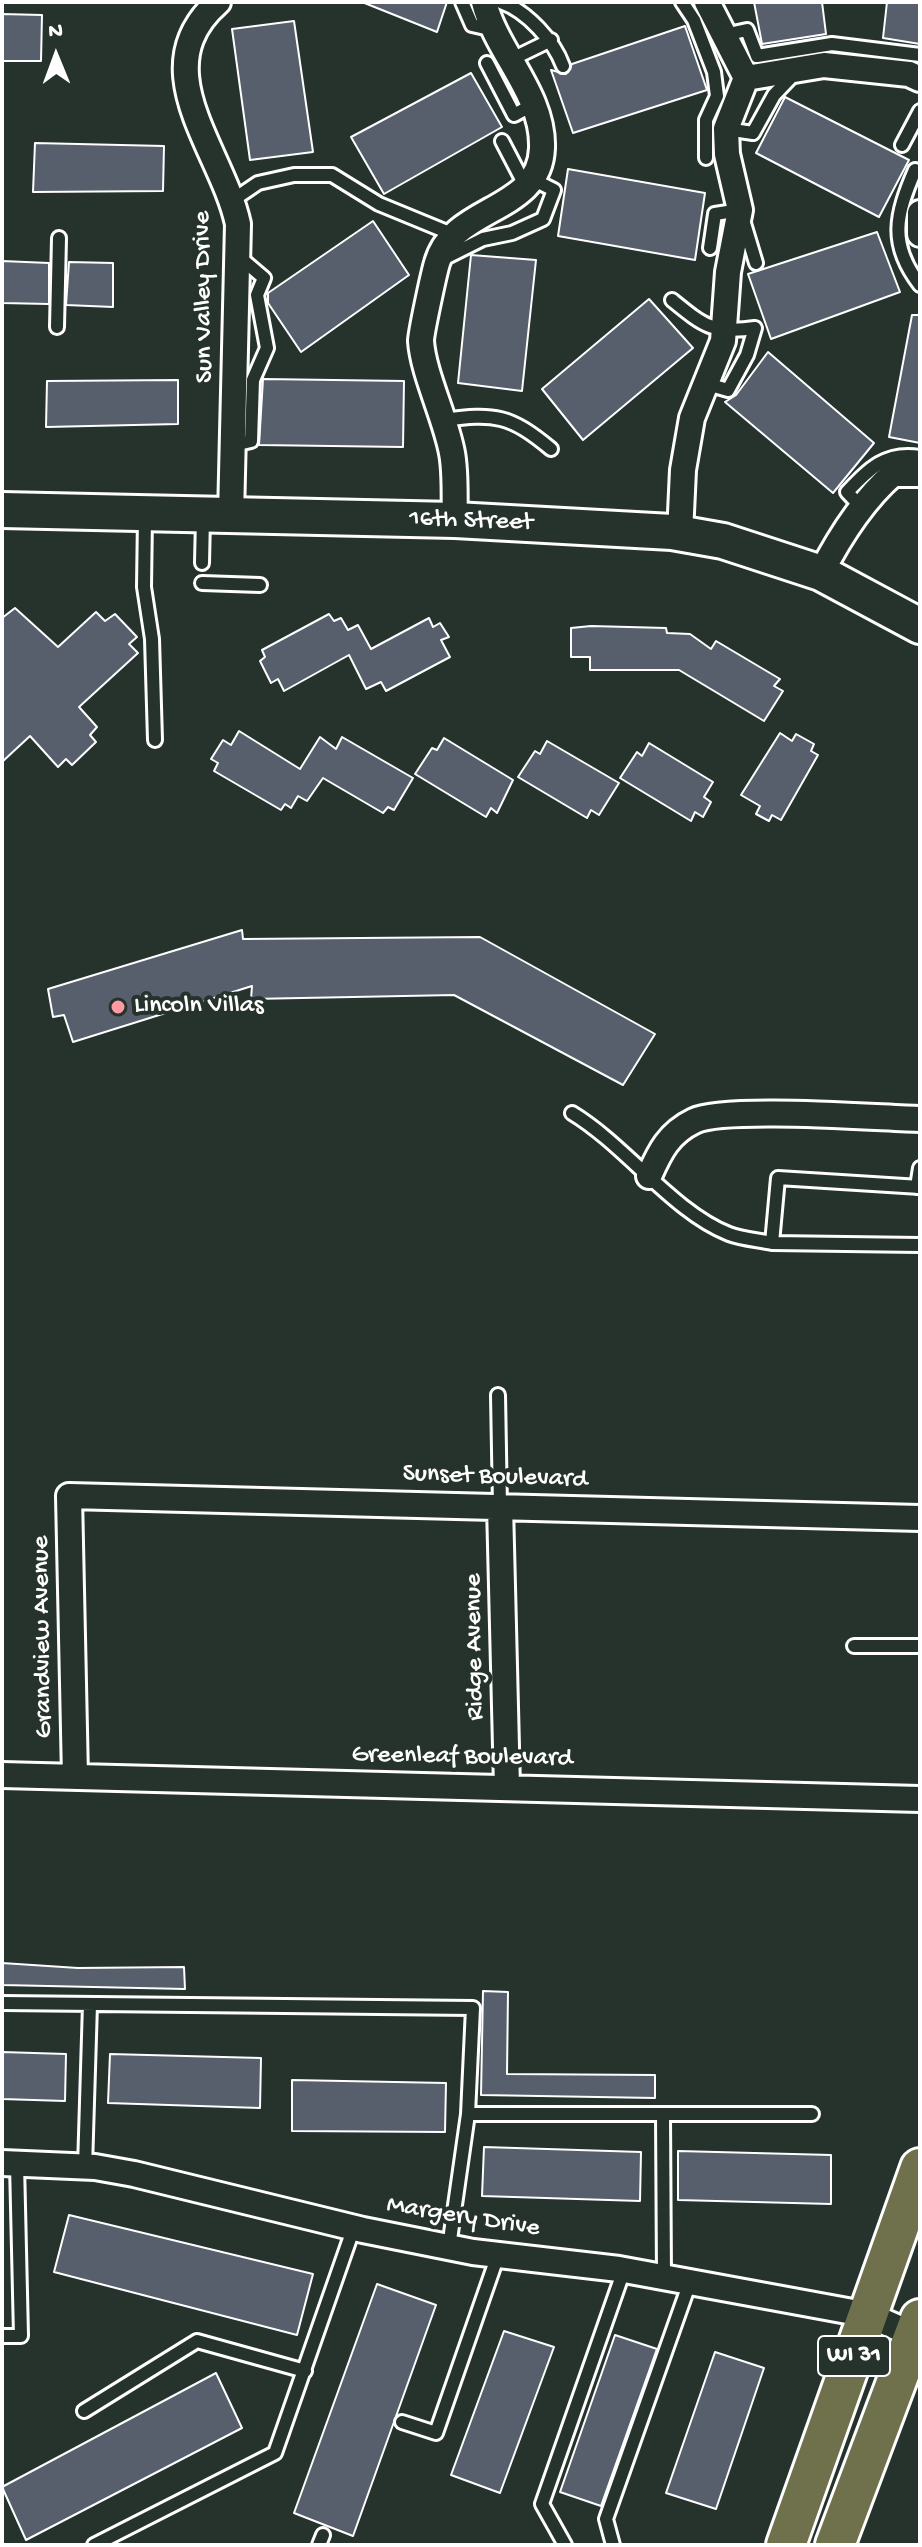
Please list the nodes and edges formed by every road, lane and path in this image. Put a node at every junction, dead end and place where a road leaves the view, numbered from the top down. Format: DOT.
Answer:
graph roads {
  1 [pos="218,2"];
  2 [pos="462,2"];
  3 [pos="484,2"];
  4 [pos="501,2"];
  5 [pos="682,2"];
  6 [pos="707,2"];
  7 [pos="494,30"];
  8 [pos="724,35"];
  9 [pos="551,40"];
  10 [pos="920,55"];
  11 [pos="499,61"];
  12 [pos="563,66"];
  13 [pos="799,69"];
  14 [pos="746,78"];
  15 [pos="920,79"];
  16 [pos="920,111"];
  17 [pos="726,129"];
  18 [pos="502,141"];
  19 [pos="902,145"];
  20 [pos="706,158"];
  21 [pos="920,173"];
  22 [pos="530,183"];
  23 [pos="233,200"];
  24 [pos="740,210"];
  25 [pos="920,213"];
  26 [pos="452,234"];
  27 [pos="920,234"];
  28 [pos="59,238"];
  29 [pos="710,248"];
  30 [pos="437,262"];
  31 [pos="756,263"];
  32 [pos="920,285"];
  33 [pos="672,300"];
  34 [pos="57,327"];
  35 [pos="724,332"];
  36 [pos="443,420"];
  37 [pos="551,449"];
  38 [pos="920,457"];
  39 [pos="920,474"];
  40 [pos="862,508"];
  41 [pos="2,510"];
  42 [pos="145,514"];
  43 [pos="217,516"];
  44 [pos="455,520"];
  45 [pos="680,534"];
  46 [pos="202,563"];
  47 [pos="821,573"];
  48 [pos="202,583"];
  49 [pos="260,585"];
  50 [pos="920,626"];
  51 [pos="155,740"];
  52 [pos="572,1113"];
  53 [pos="920,1119"];
  54 [pos="920,1168"];
  55 [pos="649,1176"];
  56 [pos="918,1187"];
  57 [pos="772,1243"];
  58 [pos="920,1245"];
  59 [pos="498,1395"];
  60 [pos="69,1496"];
  61 [pos="500,1506"];
  62 [pos="920,1518"];
  63 [pos="854,1646"];
  64 [pos="920,1646"];
  65 [pos="2,1775"];
  66 [pos="75,1777"];
  67 [pos="507,1787"];
  68 [pos="920,1799"];
  69 [pos="2,2003"];
  70 [pos="90,2004"];
  71 [pos="468,2114"];
  72 [pos="812,2114"];
  73 [pos="663,2115"];
  74 [pos="9,2164"];
  75 [pos="85,2167"];
  76 [pos="920,2168"];
  77 [pos="354,2227"];
  78 [pos="449,2247"];
  79 [pos="498,2255"];
  80 [pos="624,2270"];
  81 [pos="664,2277"];
  82 [pos="690,2282"];
  83 [pos="869,2315"];
  84 [pos="917,2327"];
  85 [pos="2,2336"];
  86 [pos="305,2371"];
  87 [pos="84,2411"];
  88 [pos="402,2422"];
  89 [pos="94,2545"];
  90 [pos="565,2545"];
  91 [pos="613,2545"];
  92 [pos="786,2545"];
  93 [pos="835,2545"];
  1 -- 23 [label="street, Sun Valley Drive"];
  2 -- 7 [label="lane"];
  3 -- 7 [label="street"];
  4 -- 9 [label="lane"];
  5 -- 20 [label="lane"];
  6 -- 8 [label="street"];
  7 -- 11 [label="street"];
  8 -- 10 [label="lane"];
  8 -- 14 [label="street"];
  9 -- 11 [label="lane"];
  9 -- 12 [label="lane"];
  11 -- 22 [label="street"];
  13 -- 14 [label="street"];
  13 -- 15 [label="street"];
  13 -- 17 [label="lane"];
  14 -- 17 [label="street"];
  16 -- 19 [label="lane"];
  17 -- 24 [label="street"];
  18 -- 22 [label="lane"];
  21 -- 32 [label="lane"];
  22 -- 26 [label="street"];
  22 -- 30 [label="lane"];
  23 -- 26 [label="lane"];
  23 -- 43 [label="street, Sun Valley Drive"];
  24 -- 29 [label="lane"];
  24 -- 31 [label="lane"];
  24 -- 35 [label="street"];
  25 -- 27 [label="street"];
  26 -- 30 [label="street"];
  28 -- 34 [label="lane"];
  30 -- 36 [label="street"];
  33 -- 35 [label="lane"];
  35 -- 45 [label="street"];
  36 -- 37 [label="lane"];
  36 -- 44 [label="street"];
  38 -- 40 [label="lane"];
  39 -- 40 [label="street"];
  40 -- 47 [label="street"];
  41 -- 42 [label="street, 16th Street"];
  42 -- 43 [label="street, 16th Street"];
  42 -- 51 [label="lane"];
  43 -- 44 [label="street, 16th Street"];
  43 -- 46 [label="lane"];
  44 -- 45 [label="street, 16th Street"];
  45 -- 47 [label="street, 16th Street"];
  47 -- 50 [label="street, 16th Street"];
  48 -- 49 [label="lane"];
  52 -- 55 [label="lane"];
  53 -- 55 [label="street"];
  54 -- 56 [label="lane"];
  55 -- 57 [label="lane"];
  56 -- 57 [label="lane"];
  57 -- 58 [label="lane"];
  59 -- 61 [label="lane"];
  60 -- 61 [label="street, Sunset Boulevard"];
  60 -- 66 [label="street, Grandview Avenue"];
  61 -- 62 [label="street, Sunset Boulevard"];
  61 -- 67 [label="street, Ridge Avenue"];
  63 -- 64 [label="lane"];
  65 -- 66 [label="street, Greenleaf Boulevard"];
  66 -- 67 [label="street, Greenleaf Boulevard"];
  67 -- 68 [label="street, Greenleaf Boulevard"];
  69 -- 70 [label="lane"];
  70 -- 71 [label="lane"];
  70 -- 75 [label="lane"];
  71 -- 73 [label="lane"];
  71 -- 78 [label="lane"];
  72 -- 73 [label="lane"];
  73 -- 81 [label="lane"];
  74 -- 75 [label="street, Margery Drive"];
  74 -- 85 [label="lane"];
  75 -- 77 [label="street, Margery Drive"];
  76 -- 83 [label="main road, WI 31"];
  77 -- 78 [label="street, Margery Drive"];
  77 -- 86 [label="lane"];
  78 -- 79 [label="street, Margery Drive"];
  79 -- 80 [label="street, Margery Drive"];
  79 -- 88 [label="lane"];
  80 -- 81 [label="street, Margery Drive"];
  80 -- 90 [label="lane"];
  81 -- 82 [label="street, Margery Drive"];
  82 -- 83 [label="street, Margery Drive"];
  82 -- 91 [label="lane"];
  83 -- 84 [label="street, Margery Drive"];
  83 -- 92 [label="main road, WI 31"];
  84 -- 93 [label="main road, WI 31"];
  86 -- 87 [label="lane"];
  86 -- 89 [label="lane"];
}
